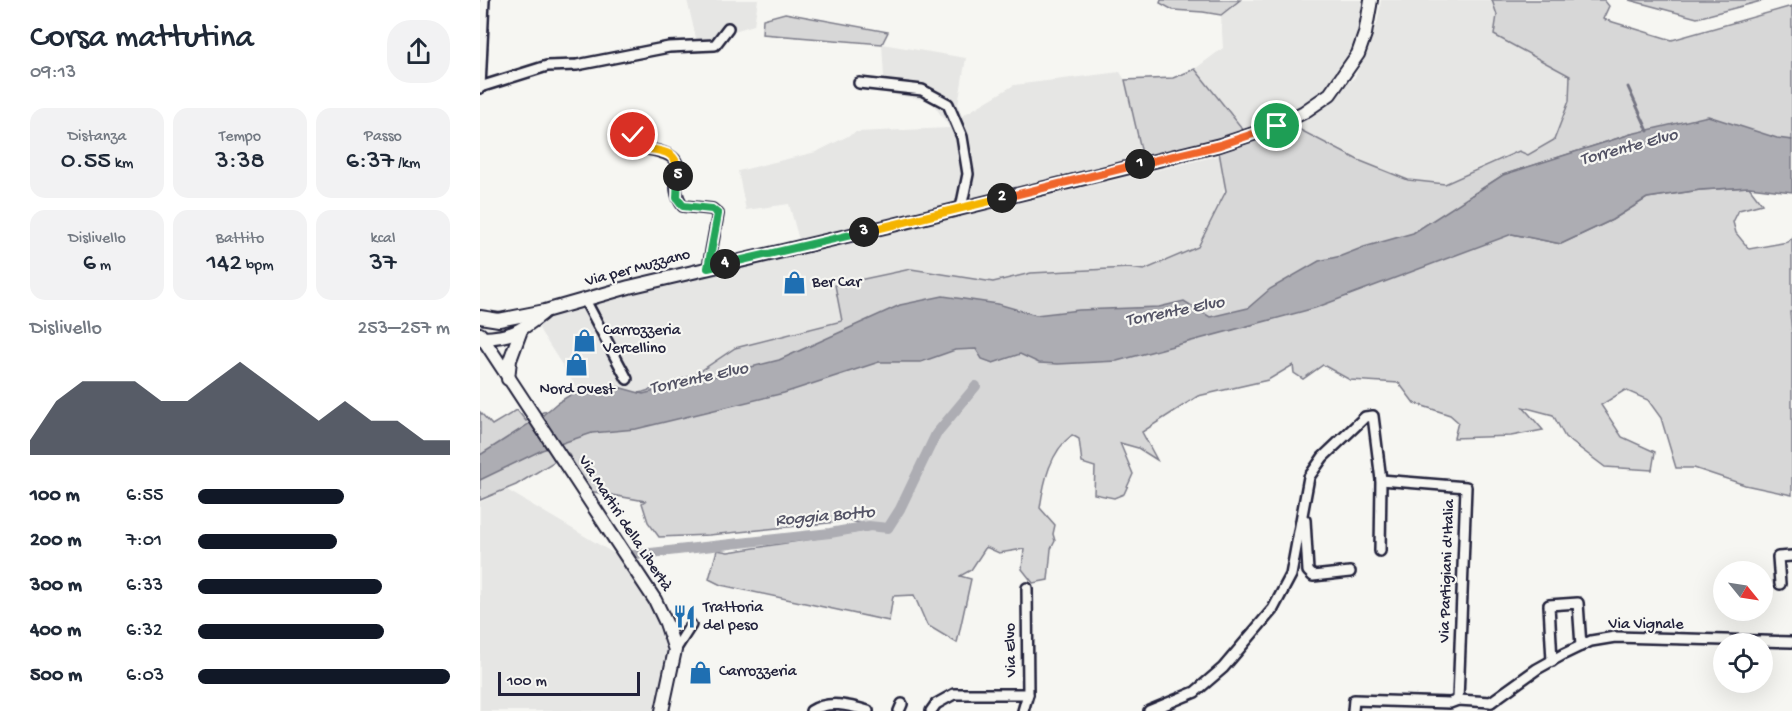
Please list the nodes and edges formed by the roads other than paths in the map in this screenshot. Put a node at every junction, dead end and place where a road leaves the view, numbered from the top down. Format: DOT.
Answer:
graph roads {
  1 [pos="484,0"];
  2 [pos="1371,0"];
  3 [pos="728,28"];
  4 [pos="481,63"];
  5 [pos="859,83"];
  6 [pos="480,88"];
  7 [pos="633,135"];
  8 [pos="961,208"];
  9 [pos="708,268"];
  10 [pos="585,300"];
  11 [pos="545,311"];
  12 [pos="480,317"];
  13 [pos="499,320"];
  14 [pos="521,330"];
  15 [pos="481,336"];
  16 [pos="508,379"];
  17 [pos="627,379"];
  18 [pos="1381,480"];
  19 [pos="1304,506"];
  20 [pos="1380,551"];
  21 [pos="1792,556"];
  22 [pos="1350,572"];
  23 [pos="1780,584"];
  24 [pos="1027,588"];
  25 [pos="692,625"];
  26 [pos="1792,642"];
  27 [pos="1581,646"];
  28 [pos="675,650"];
  29 [pos="1552,661"];
  30 [pos="1028,694"];
  31 [pos="1458,700"];
  32 [pos="1492,707"];
  33 [pos="662,711"];
  34 [pos="811,711"];
  35 [pos="868,711"];
  36 [pos="931,711"];
  37 [pos="1023,711"];
  38 [pos="1149,711"];
  39 [pos="1353,711"];
  1 -- 4 [label="street"];
  2 -- 8 [label="street, Via per Muzzano"];
  3 -- 6 [label="street"];
  4 -- 6 [label="street"];
  5 -- 8 [label="street"];
  7 -- 9 [label="street"];
  8 -- 9 [label="street, Via per Muzzano"];
  9 -- 10 [label="street, Via per Muzzano"];
  10 -- 11 [label="street, Via per Muzzano"];
  10 -- 17 [label="street"];
  11 -- 13 [label="street, Via per Muzzano"];
  11 -- 14 [label="street, Via per Muzzano"];
  12 -- 13 [label="street, Via per Muzzano"];
  13 -- 15 [label="street"];
  14 -- 15 [label="street, Via per Muzzano"];
  14 -- 16 [label="street"];
  15 -- 16 [label="street"];
  16 -- 28 [label="street, Via Martiri della Libertà"];
  18 -- 19 [label="street"];
  18 -- 20 [label="street"];
  18 -- 31 [label="street, Via Partigiani d'Italia"];
  19 -- 22 [label="street"];
  19 -- 38 [label="street"];
  21 -- 23 [label="street"];
  24 -- 30 [label="street, Via Elvo"];
  25 -- 28 [label="street"];
  26 -- 27 [label="street, Via Vignale"];
  27 -- 29 [label="street, Via Vignale"];
  27 -- 29 [label="street"];
  28 -- 33 [label="street"];
  29 -- 32 [label="street, Via Vignale"];
  30 -- 36 [label="street"];
  30 -- 37 [label="street, Via Elvo"];
  31 -- 32 [label="street"];
  31 -- 39 [label="street"];
  34 -- 35 [label="street"];
}
